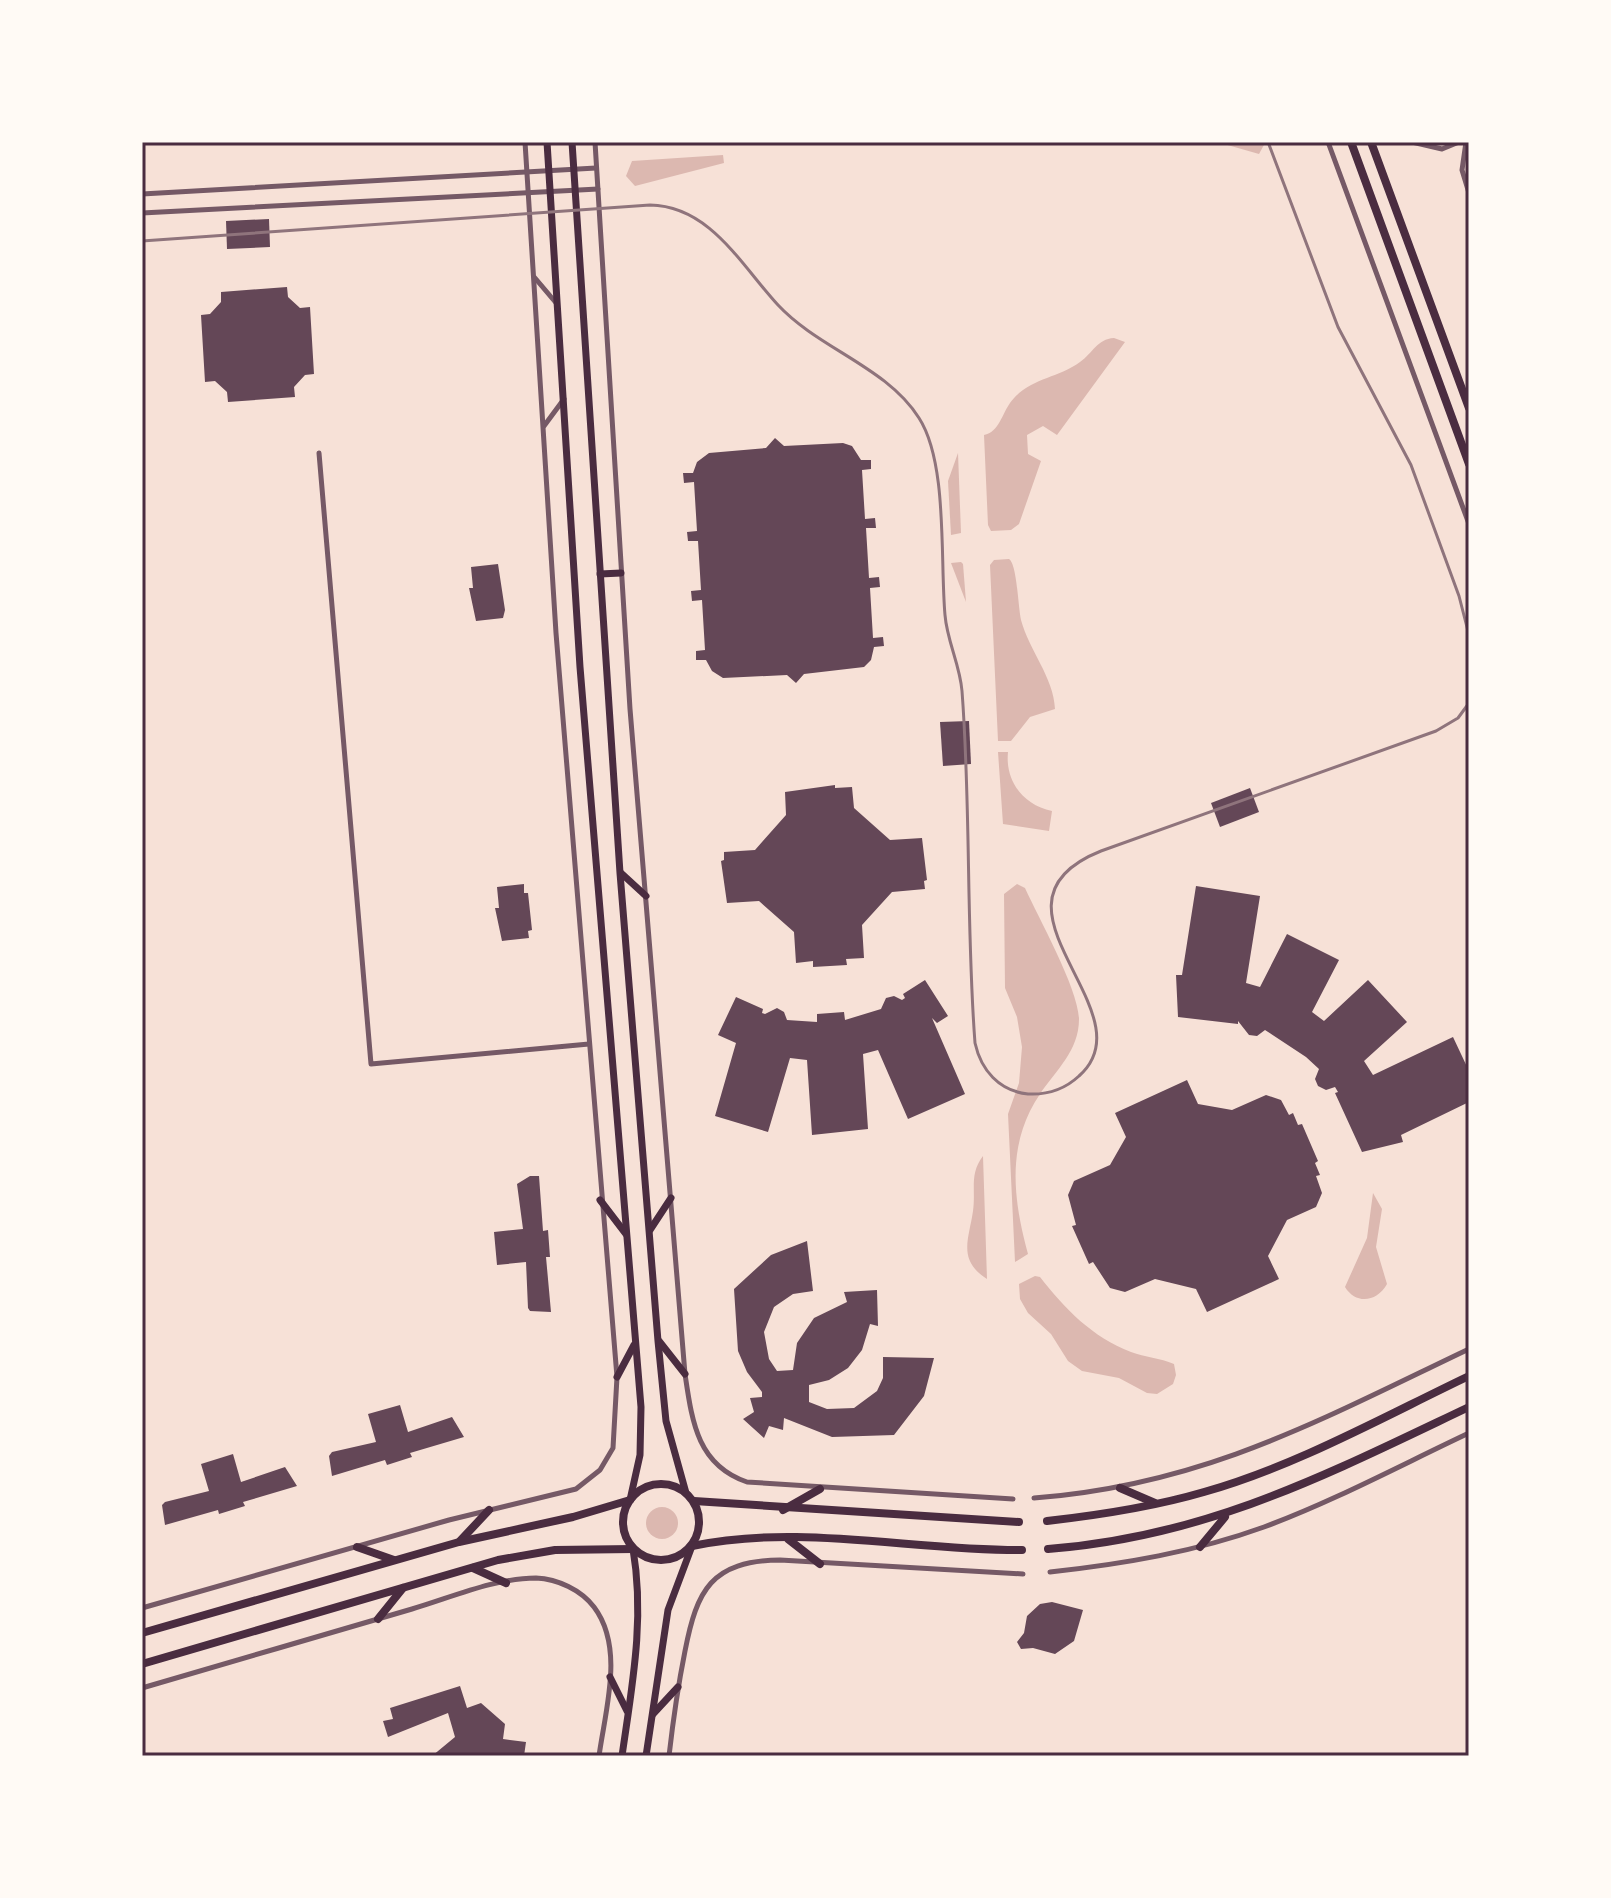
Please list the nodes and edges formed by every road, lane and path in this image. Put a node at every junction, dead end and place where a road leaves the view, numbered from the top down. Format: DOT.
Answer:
graph roads {
  1 [pos="525,142"];
  2 [pos="547,142"];
  3 [pos="572,142"];
  4 [pos="595,142"];
  5 [pos="1328,142"];
  6 [pos="1351,142"];
  7 [pos="1371,142"];
  8 [pos="1412,142"];
  9 [pos="1459,142"];
  10 [pos="1466,142"];
  11 [pos="596,168"];
  12 [pos="574,169"];
  13 [pos="549,171"];
  14 [pos="527,173"];
  15 [pos="598,189"];
  16 [pos="575,190"];
  17 [pos="550,191"];
  18 [pos="528,192"];
  19 [pos="1469,193"];
  20 [pos="142,194"];
  21 [pos="142,213"];
  22 [pos="534,277"];
  23 [pos="559,308"];
  24 [pos="564,399"];
  25 [pos="1469,408"];
  26 [pos="543,427"];
  27 [pos="319,453"];
  28 [pos="1469,464"];
  29 [pos="1469,524"];
  30 [pos="621,573"];
  31 [pos="600,574"];
  32 [pos="620,873"];
  33 [pos="646,896"];
  34 [pos="589,1044"];
  35 [pos="671,1198"];
  36 [pos="600,1200"];
  37 [pos="650,1230"];
  38 [pos="626,1234"];
  39 [pos="658,1341"];
  40 [pos="635,1343"];
  41 [pos="1469,1349"];
  42 [pos="685,1374"];
  43 [pos="1469,1376"];
  44 [pos="617,1377"];
  45 [pos="1469,1407"];
  46 [pos="1469,1433"];
  47 [pos="1120,1488"];
  48 [pos="820,1489"];
  49 [pos="686,1493"];
  50 [pos="1034,1498"];
  51 [pos="1013,1499"];
  52 [pos="630,1500"];
  53 [pos="694,1501"];
  54 [pos="1155,1504"];
  55 [pos="489,1510"];
  56 [pos="783,1510"];
  57 [pos="1226,1515"];
  58 [pos="1047,1521"];
  59 [pos="1019,1522"];
  60 [pos="787,1538"];
  61 [pos="459,1542"];
  62 [pos="692,1546"];
  63 [pos="357,1547"];
  64 [pos="1200,1547"];
  65 [pos="633,1549"];
  66 [pos="1048,1549"];
  67 [pos="1022,1550"];
  68 [pos="394,1561"];
  69 [pos="820,1564"];
  70 [pos="472,1567"];
  71 [pos="1050,1572"];
  72 [pos="1023,1574"];
  73 [pos="506,1583"];
  74 [pos="403,1588"];
  75 [pos="142,1608"];
  76 [pos="378,1619"];
  77 [pos="142,1633"];
  78 [pos="142,1664"];
  79 [pos="610,1677"];
  80 [pos="678,1687"];
  81 [pos="142,1688"];
  82 [pos="628,1713"];
  83 [pos="652,1715"];
  84 [pos="599,1756"];
  85 [pos="622,1756"];
  86 [pos="646,1756"];
  87 [pos="669,1756"];
  1 -- 14 [label="street"];
  2 -- 13 [label="main road"];
  3 -- 12 [label="main road"];
  4 -- 11 [label="street"];
  5 -- 29 [label="street"];
  6 -- 28 [label="main road"];
  7 -- 25 [label="main road"];
  8 -- 9 [label="street"];
  10 -- 19 [label="street"];
  11 -- 12 [label="street"];
  11 -- 15 [label="street"];
  12 -- 13 [label="street"];
  12 -- 16 [label="main road"];
  13 -- 14 [label="street"];
  13 -- 17 [label="main road"];
  14 -- 18 [label="street"];
  14 -- 20 [label="street"];
  15 -- 16 [label="street"];
  15 -- 30 [label="street"];
  16 -- 17 [label="street"];
  16 -- 31 [label="main road"];
  17 -- 18 [label="street"];
  17 -- 23 [label="main road"];
  18 -- 21 [label="street"];
  18 -- 22 [label="street"];
  22 -- 23 [label="street"];
  22 -- 26 [label="street"];
  23 -- 24 [label="main road"];
  24 -- 26 [label="street"];
  24 -- 38 [label="main road"];
  26 -- 34 [label="street"];
  27 -- 34 [label="street"];
  30 -- 31 [label="main road"];
  30 -- 33 [label="street"];
  31 -- 32 [label="main road"];
  32 -- 33 [label="main road"];
  32 -- 37 [label="main road"];
  33 -- 35 [label="street"];
  34 -- 36 [label="street"];
  35 -- 37 [label="main road"];
  35 -- 42 [label="street"];
  36 -- 38 [label="main road"];
  36 -- 44 [label="street"];
  37 -- 39 [label="main road"];
  38 -- 40 [label="main road"];
  39 -- 42 [label="main road"];
  39 -- 49 [label="main road"];
  40 -- 44 [label="main road"];
  40 -- 52 [label="main road"];
  41 -- 47 [label="street"];
  42 -- 48 [label="street"];
  43 -- 54 [label="main road"];
  44 -- 55 [label="street"];
  45 -- 57 [label="main road"];
  46 -- 64 [label="street"];
  47 -- 50 [label="street"];
  47 -- 54 [label="main road"];
  48 -- 51 [label="street"];
  48 -- 56 [label="main road"];
  49 -- 52 [label="main road"];
  49 -- 53 [label="main road"];
  52 -- 61 [label="main road"];
  52 -- 65 [label="main road"];
  53 -- 56 [label="main road"];
  53 -- 62 [label="main road"];
  54 -- 58 [label="main road"];
  55 -- 61 [label="main road"];
  55 -- 63 [label="street"];
  56 -- 59 [label="main road"];
  57 -- 64 [label="main road"];
  57 -- 66 [label="main road"];
  60 -- 62 [label="main road"];
  60 -- 67 [label="main road"];
  60 -- 69 [label="main road"];
  61 -- 68 [label="main road"];
  62 -- 65 [label="main road"];
  62 -- 83 [label="main road"];
  63 -- 68 [label="main road"];
  63 -- 75 [label="street"];
  64 -- 71 [label="street"];
  65 -- 70 [label="main road"];
  65 -- 82 [label="main road"];
  68 -- 77 [label="main road"];
  69 -- 72 [label="street"];
  69 -- 80 [label="street"];
  70 -- 73 [label="main road"];
  70 -- 74 [label="main road"];
  73 -- 76 [label="street"];
  73 -- 79 [label="street"];
  74 -- 76 [label="main road"];
  74 -- 78 [label="main road"];
  76 -- 81 [label="street"];
  79 -- 82 [label="main road"];
  79 -- 84 [label="street"];
  80 -- 83 [label="main road"];
  80 -- 87 [label="street"];
  82 -- 85 [label="main road"];
  83 -- 86 [label="main road"];
}
